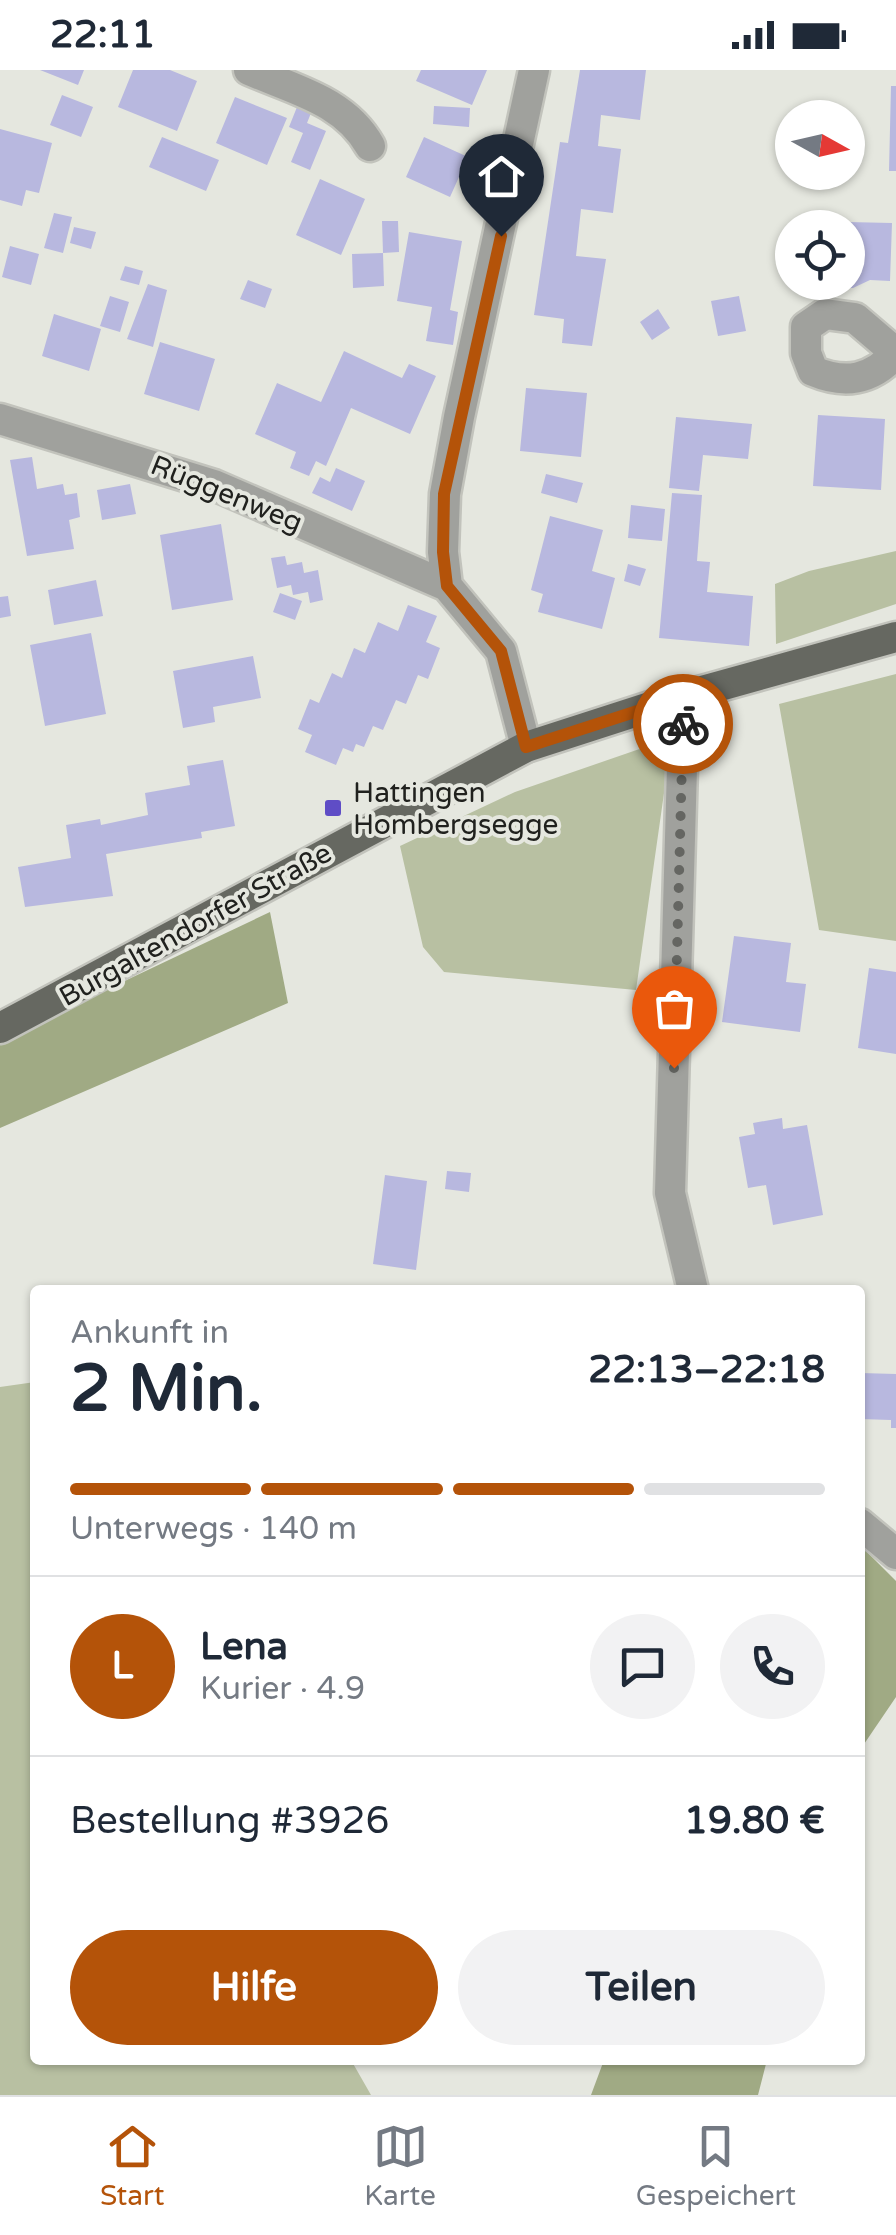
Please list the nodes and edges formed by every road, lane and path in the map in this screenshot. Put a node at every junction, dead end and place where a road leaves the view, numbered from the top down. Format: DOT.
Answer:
graph roads {
  1 [pos="249,70"];
  2 [pos="534,70"];
  3 [pos="370,146"];
  4 [pos="0,419"];
  5 [pos="447,586"];
  6 [pos="896,637"];
  7 [pos="684,696"];
  8 [pos="526,747"];
  9 [pos="0,1028"];
  10 [pos="692,1285"];
  11 [pos="865,1528"];
  12 [pos="896,1554"];
  1 -- 3 [label="street"];
  2 -- 5 [label="street"];
  4 -- 5 [label="street, Rüggenweg"];
  5 -- 8 [label="street"];
  6 -- 7 [label="main road, Burgaltendorfer Straße"];
  7 -- 8 [label="main road, Burgaltendorfer Straße"];
  7 -- 10 [label="street"];
  8 -- 9 [label="main road, Burgaltendorfer Straße"];
  11 -- 12 [label="street"];
}
